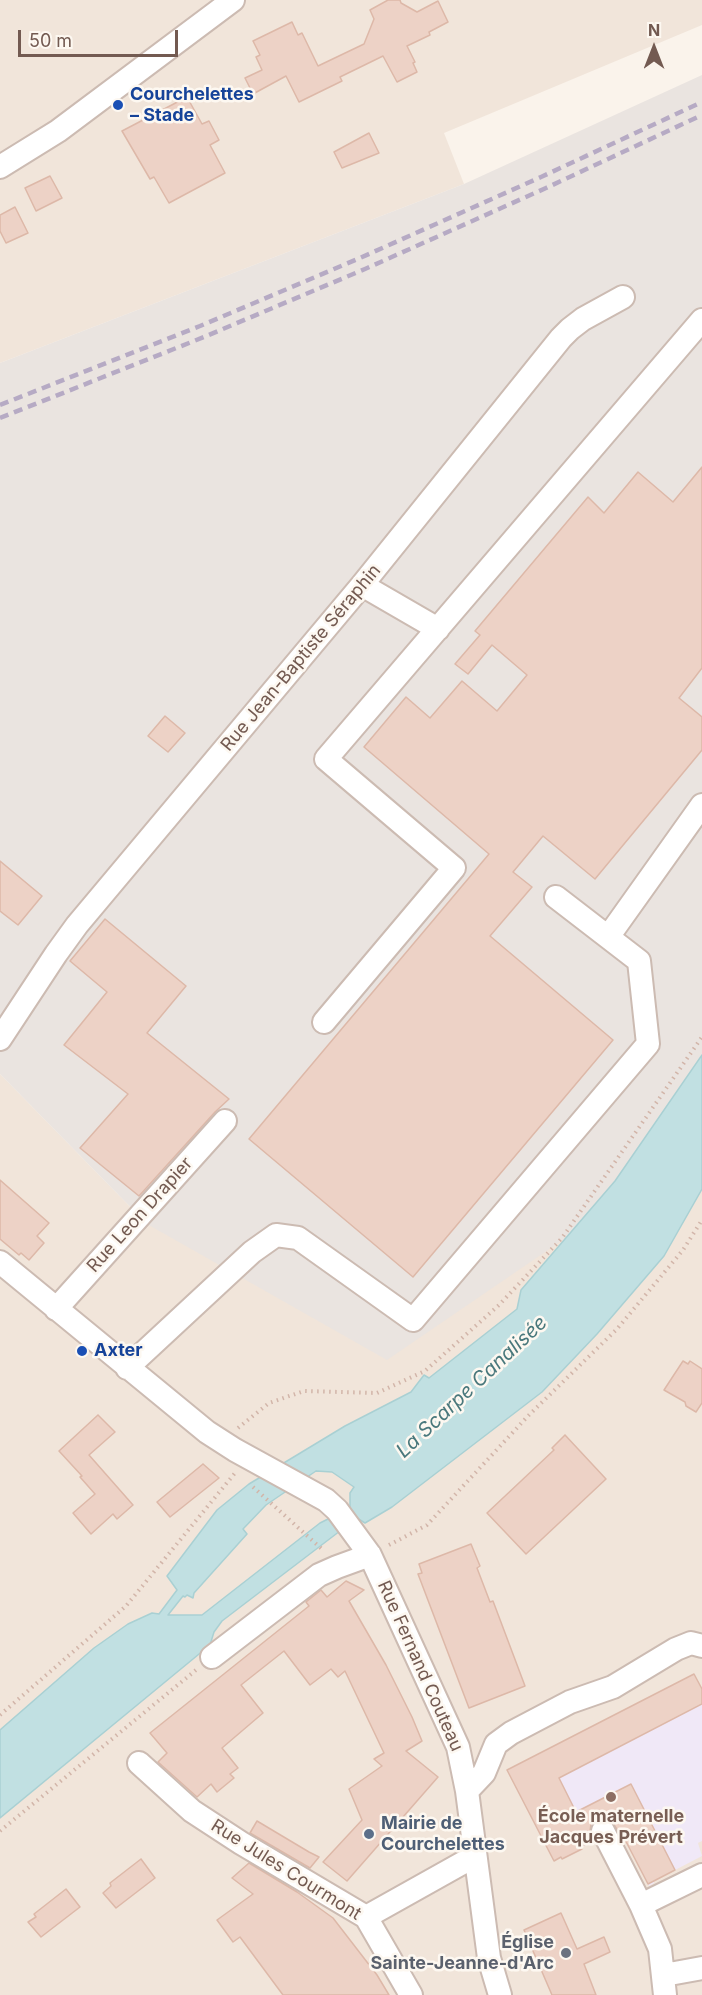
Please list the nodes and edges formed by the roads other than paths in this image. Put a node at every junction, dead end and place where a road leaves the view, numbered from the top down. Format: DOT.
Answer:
graph roads {
  1 [pos="233,0"];
  2 [pos="0,167"];
  3 [pos="623,297"];
  4 [pos="702,320"];
  5 [pos="362,585"];
  6 [pos="438,628"];
  7 [pos="702,804"];
  8 [pos="556,897"];
  9 [pos="608,937"];
  10 [pos="324,1023"];
  11 [pos="0,1039"];
  12 [pos="225,1121"];
  13 [pos="0,1262"];
  14 [pos="56,1309"];
  15 [pos="127,1368"];
  16 [pos="365,1548"];
  17 [pos="702,1646"];
  18 [pos="212,1657"];
  19 [pos="139,1763"];
  20 [pos="467,1791"];
  21 [pos="603,1831"];
  22 [pos="475,1856"];
  23 [pos="702,1875"];
  24 [pos="641,1905"];
  25 [pos="366,1917"];
  26 [pos="489,1958"];
  27 [pos="702,1968"];
  28 [pos="664,1985"];
  29 [pos="411,1995"];
  30 [pos="488,1995"];
  31 [pos="500,1995"];
  1 -- 2 [label="street"];
  3 -- 5 [label="street, Rue Jean-Baptiste Séraphin"];
  4 -- 6 [label="street"];
  5 -- 6 [label="street"];
  5 -- 11 [label="street, Rue Jean-Baptiste Séraphin"];
  6 -- 10 [label="street"];
  7 -- 9 [label="street"];
  8 -- 9 [label="street"];
  9 -- 15 [label="street"];
  12 -- 14 [label="street, Rue Leon Drapier"];
  13 -- 14 [label="street, Rue Fernand Couteau"];
  14 -- 15 [label="street, Rue Fernand Couteau"];
  15 -- 16 [label="street, Rue Fernand Couteau"];
  16 -- 18 [label="street"];
  16 -- 20 [label="street, Rue Fernand Couteau"];
  17 -- 20 [label="street"];
  19 -- 25 [label="street, Rue Jules Courmont"];
  20 -- 22 [label="street, Rue Fernand Couteau"];
  21 -- 24 [label="street"];
  22 -- 25 [label="street"];
  22 -- 26 [label="street, Rue Fernand Couteau"];
  23 -- 24 [label="street"];
  24 -- 28 [label="street"];
  25 -- 29 [label="street, Rue Jules Courmont"];
  26 -- 30 [label="street, Rue Fernand Couteau"];
  26 -- 31 [label="street, Rue Fernand Couteau"];
  27 -- 28 [label="street"];
}
